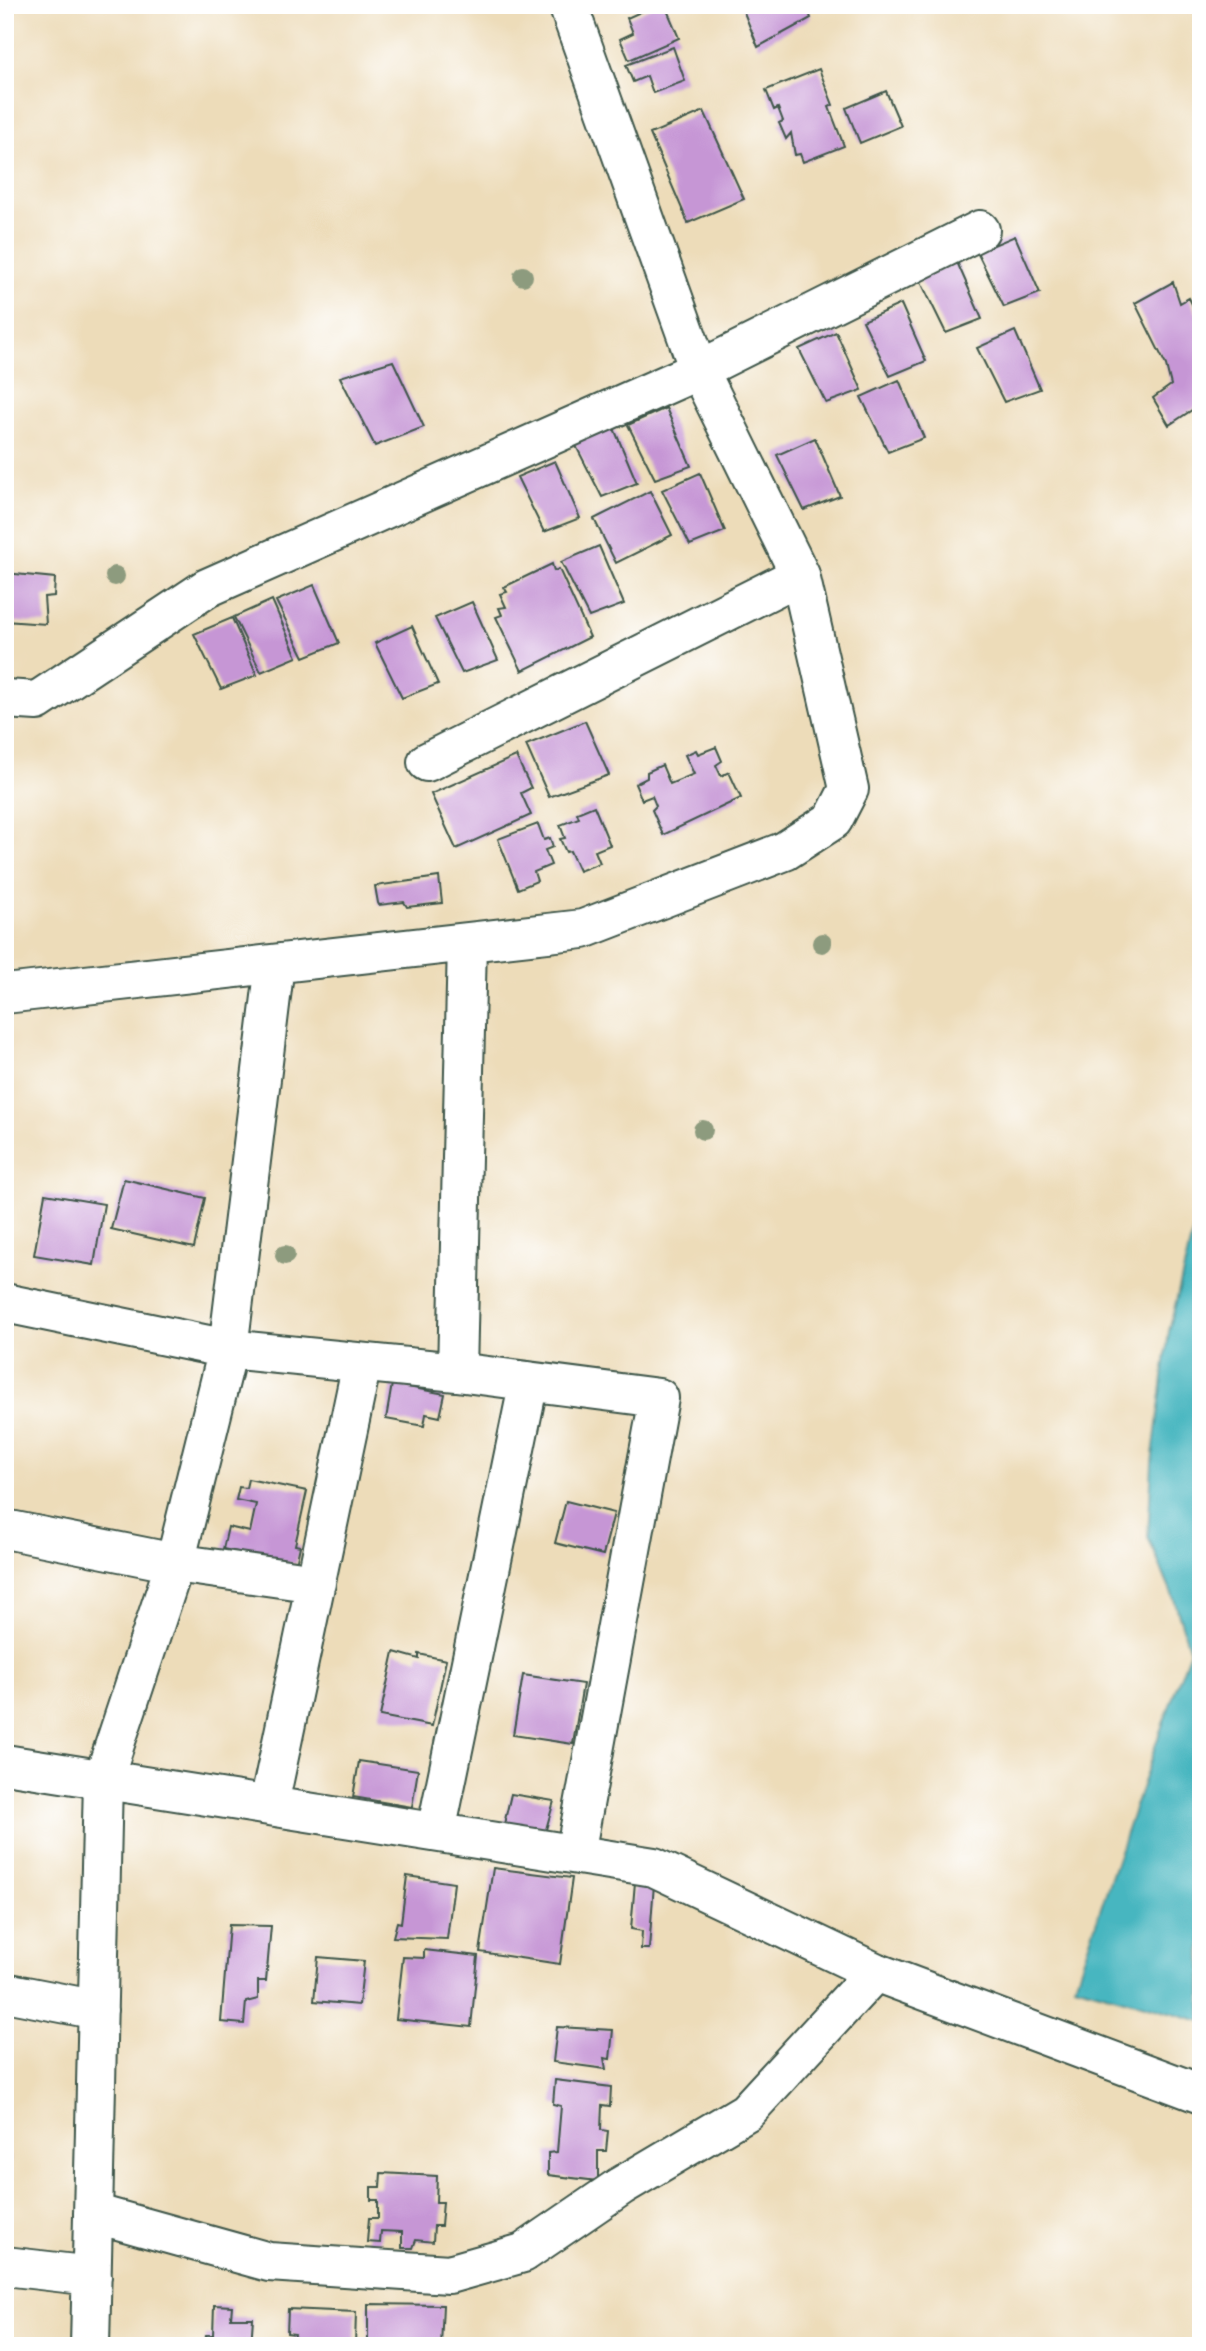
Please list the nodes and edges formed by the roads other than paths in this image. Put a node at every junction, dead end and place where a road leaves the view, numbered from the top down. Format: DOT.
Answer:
graph roads {
  1 [pos="568,5"];
  2 [pos="980,230"];
  3 [pos="699,370"];
  4 [pos="800,575"];
  5 [pos="5,699"];
  6 [pos="427,762"];
  7 [pos="467,943"];
  8 [pos="275,964"];
  9 [pos="9,1000"];
  10 [pos="5,1303"];
  11 [pos="228,1349"];
  12 [pos="362,1363"];
  13 [pos="457,1372"];
  14 [pos="530,1381"];
  15 [pos="5,1529"];
  16 [pos="175,1563"];
  17 [pos="316,1583"];
  18 [pos="5,1764"];
  19 [pos="103,1780"];
  20 [pos="269,1804"];
  21 [pos="436,1832"];
  22 [pos="575,1854"];
  23 [pos="875,1972"];
  24 [pos="5,1992"];
  25 [pos="98,2010"];
  26 [pos="1201,2094"];
  27 [pos="93,2213"];
  28 [pos="5,2266"];
  29 [pos="92,2276"];
  30 [pos="90,2346"];
  1 -- 3 [label="street"];
  2 -- 3 [label="street"];
  3 -- 4 [label="street"];
  3 -- 5 [label="street"];
  4 -- 6 [label="street"];
  4 -- 7 [label="street"];
  7 -- 8 [label="street"];
  7 -- 13 [label="street"];
  8 -- 9 [label="street"];
  8 -- 11 [label="street"];
  10 -- 11 [label="street"];
  11 -- 12 [label="street"];
  11 -- 16 [label="street"];
  12 -- 13 [label="street"];
  12 -- 17 [label="street"];
  13 -- 14 [label="street"];
  14 -- 21 [label="street"];
  14 -- 22 [label="street"];
  15 -- 16 [label="street"];
  16 -- 17 [label="street"];
  16 -- 19 [label="street"];
  17 -- 20 [label="street"];
  18 -- 19 [label="street"];
  19 -- 20 [label="street"];
  19 -- 25 [label="street"];
  20 -- 21 [label="street"];
  21 -- 22 [label="street"];
  22 -- 23 [label="street"];
  23 -- 26 [label="street"];
  23 -- 27 [label="street"];
  24 -- 25 [label="street"];
  25 -- 27 [label="street"];
  27 -- 29 [label="street"];
  28 -- 29 [label="street"];
  29 -- 30 [label="street"];
}
